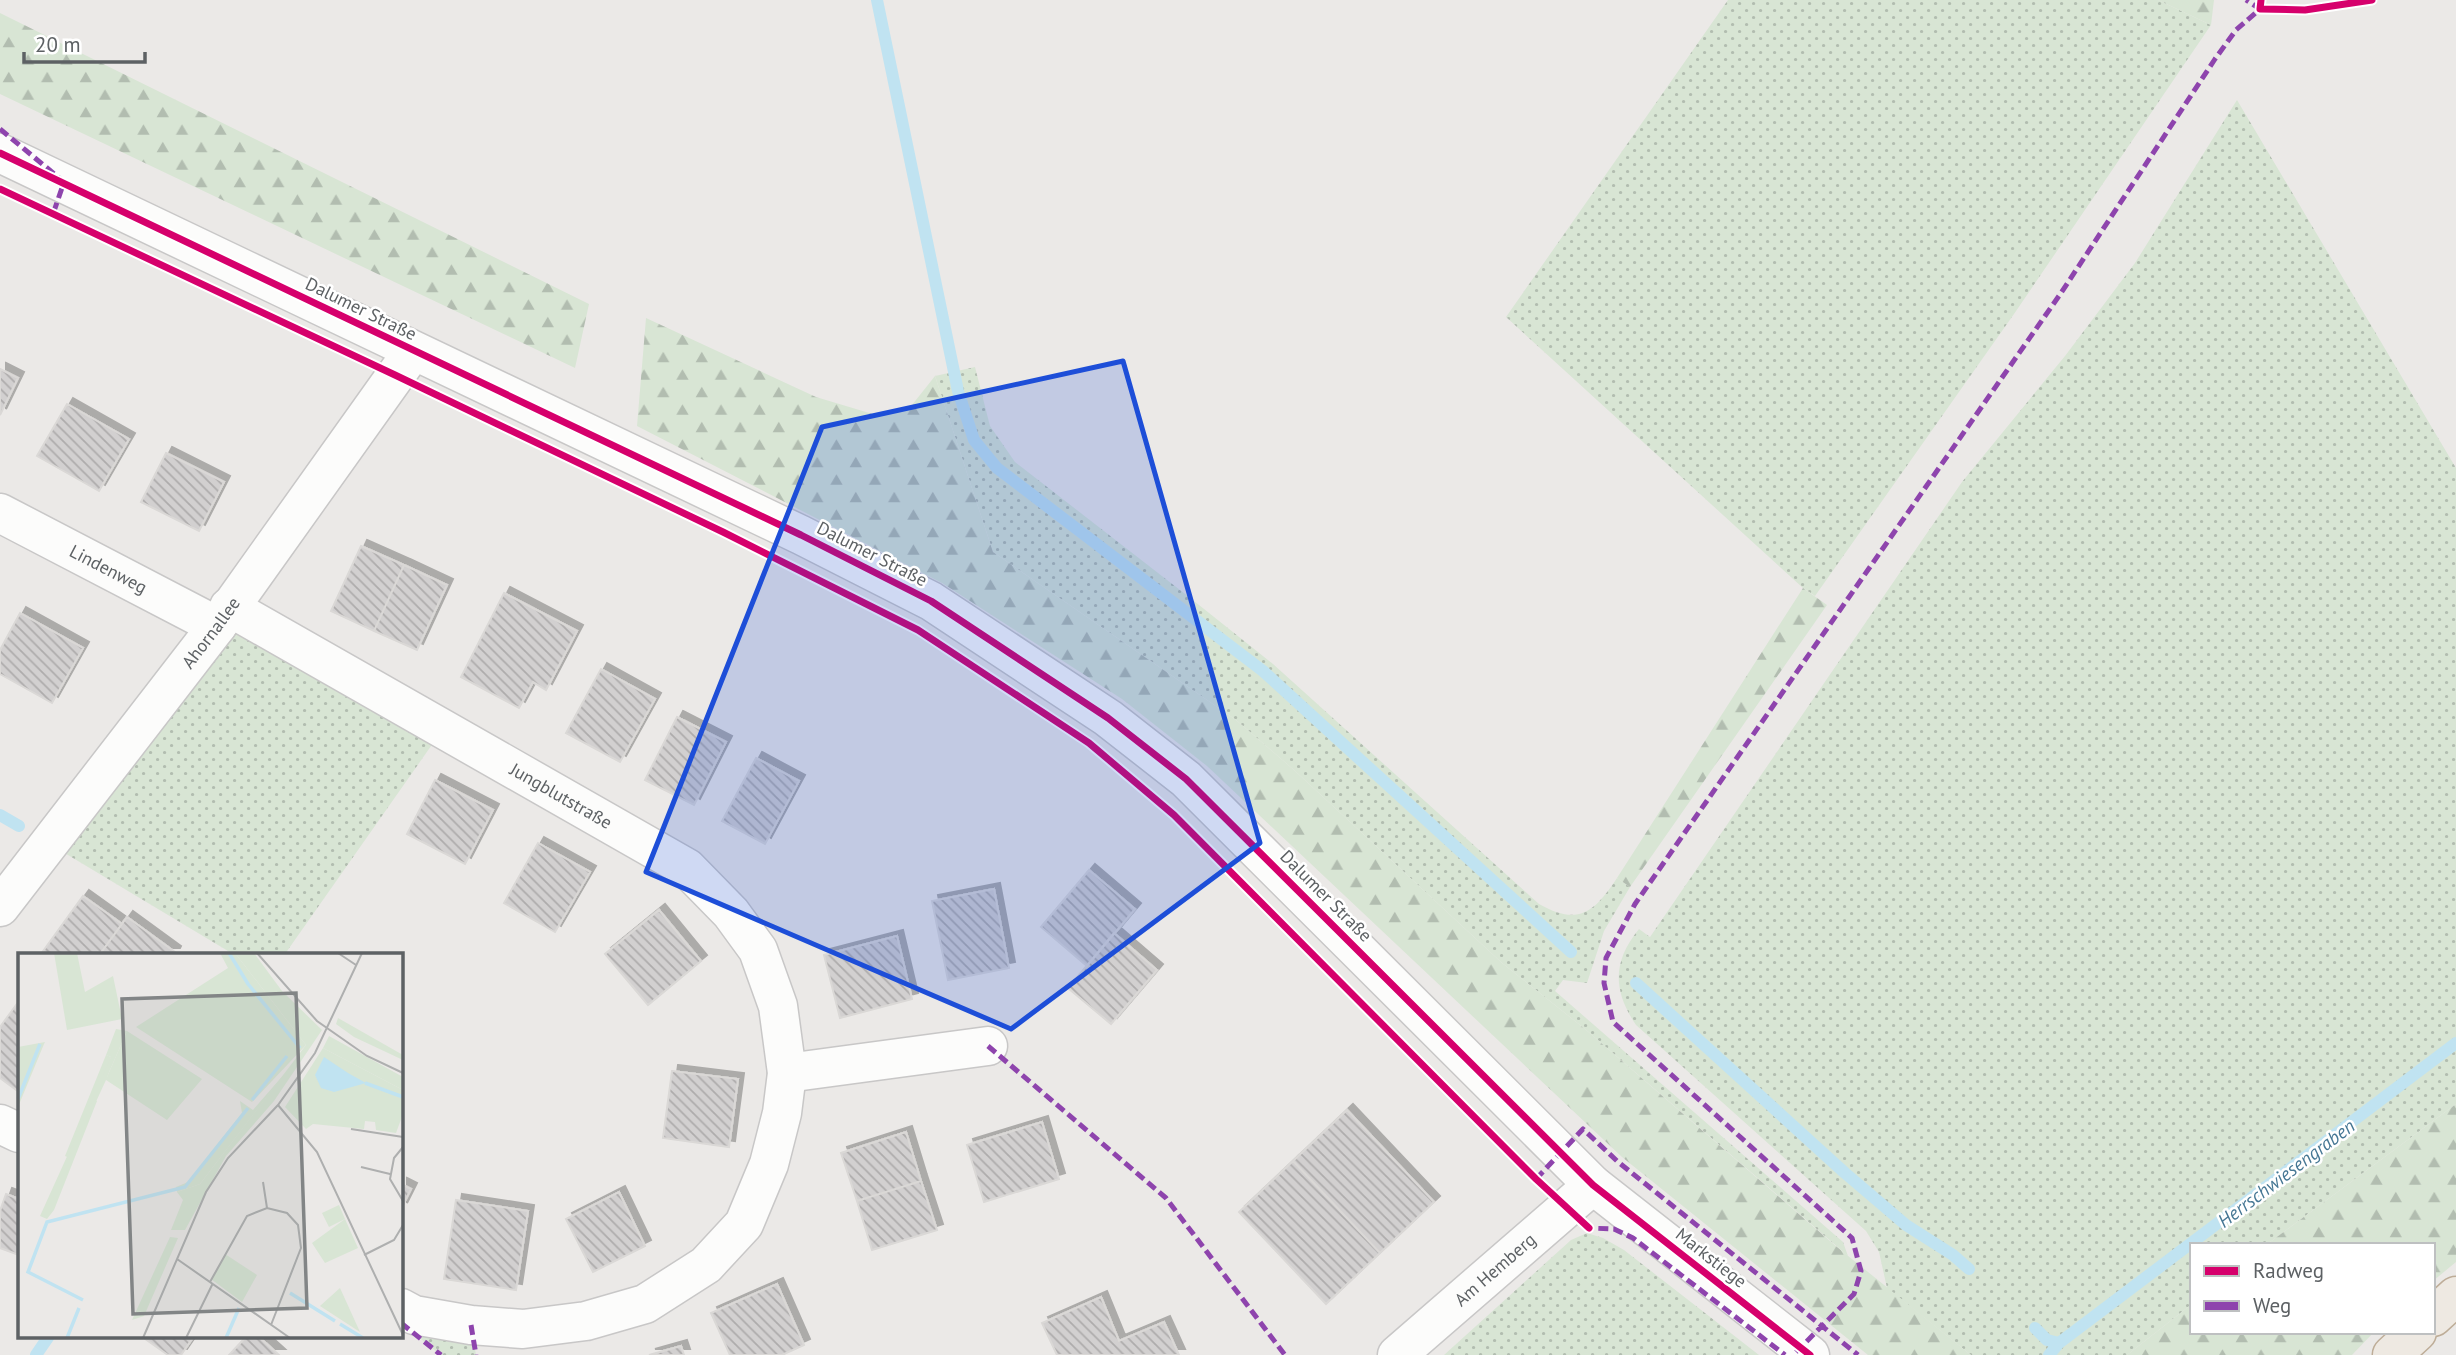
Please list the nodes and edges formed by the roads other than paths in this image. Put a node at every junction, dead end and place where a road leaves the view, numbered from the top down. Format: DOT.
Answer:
graph roads {
  1 [pos="0,153"];
  2 [pos="413,351"];
  3 [pos="0,513"];
  4 [pos="223,617"];
  5 [pos="0,906"];
  6 [pos="988,1046"];
  7 [pos="787,1073"];
  8 [pos="0,1124"];
  9 [pos="18,1133"];
  10 [pos="1592,1185"];
  11 [pos="2456,1296"];
  12 [pos="402,1308"];
  13 [pos="2435,1315"];
  14 [pos="2415,1334"];
  15 [pos="1397,1355"];
  16 [pos="1810,1355"];
  17 [pos="2392,1355"];
  1 -- 2 [label="street, Dalumer Straße"];
  2 -- 4 [label="street, Ahornallee"];
  2 -- 10 [label="street, Dalumer Straße"];
  3 -- 4 [label="street, Lindenweg"];
  4 -- 5 [label="street, Ahornallee"];
  4 -- 7 [label="street, Jungblutstraße"];
  6 -- 7 [label="street"];
  7 -- 12 [label="street, Jungblutstraße"];
  8 -- 9 [label="street"];
  10 -- 15 [label="street, Am Hemberg"];
  10 -- 16 [label="street, Markstiege"];
  11 -- 13 [label="highway"];
  14 -- 17 [label="highway"];
}
